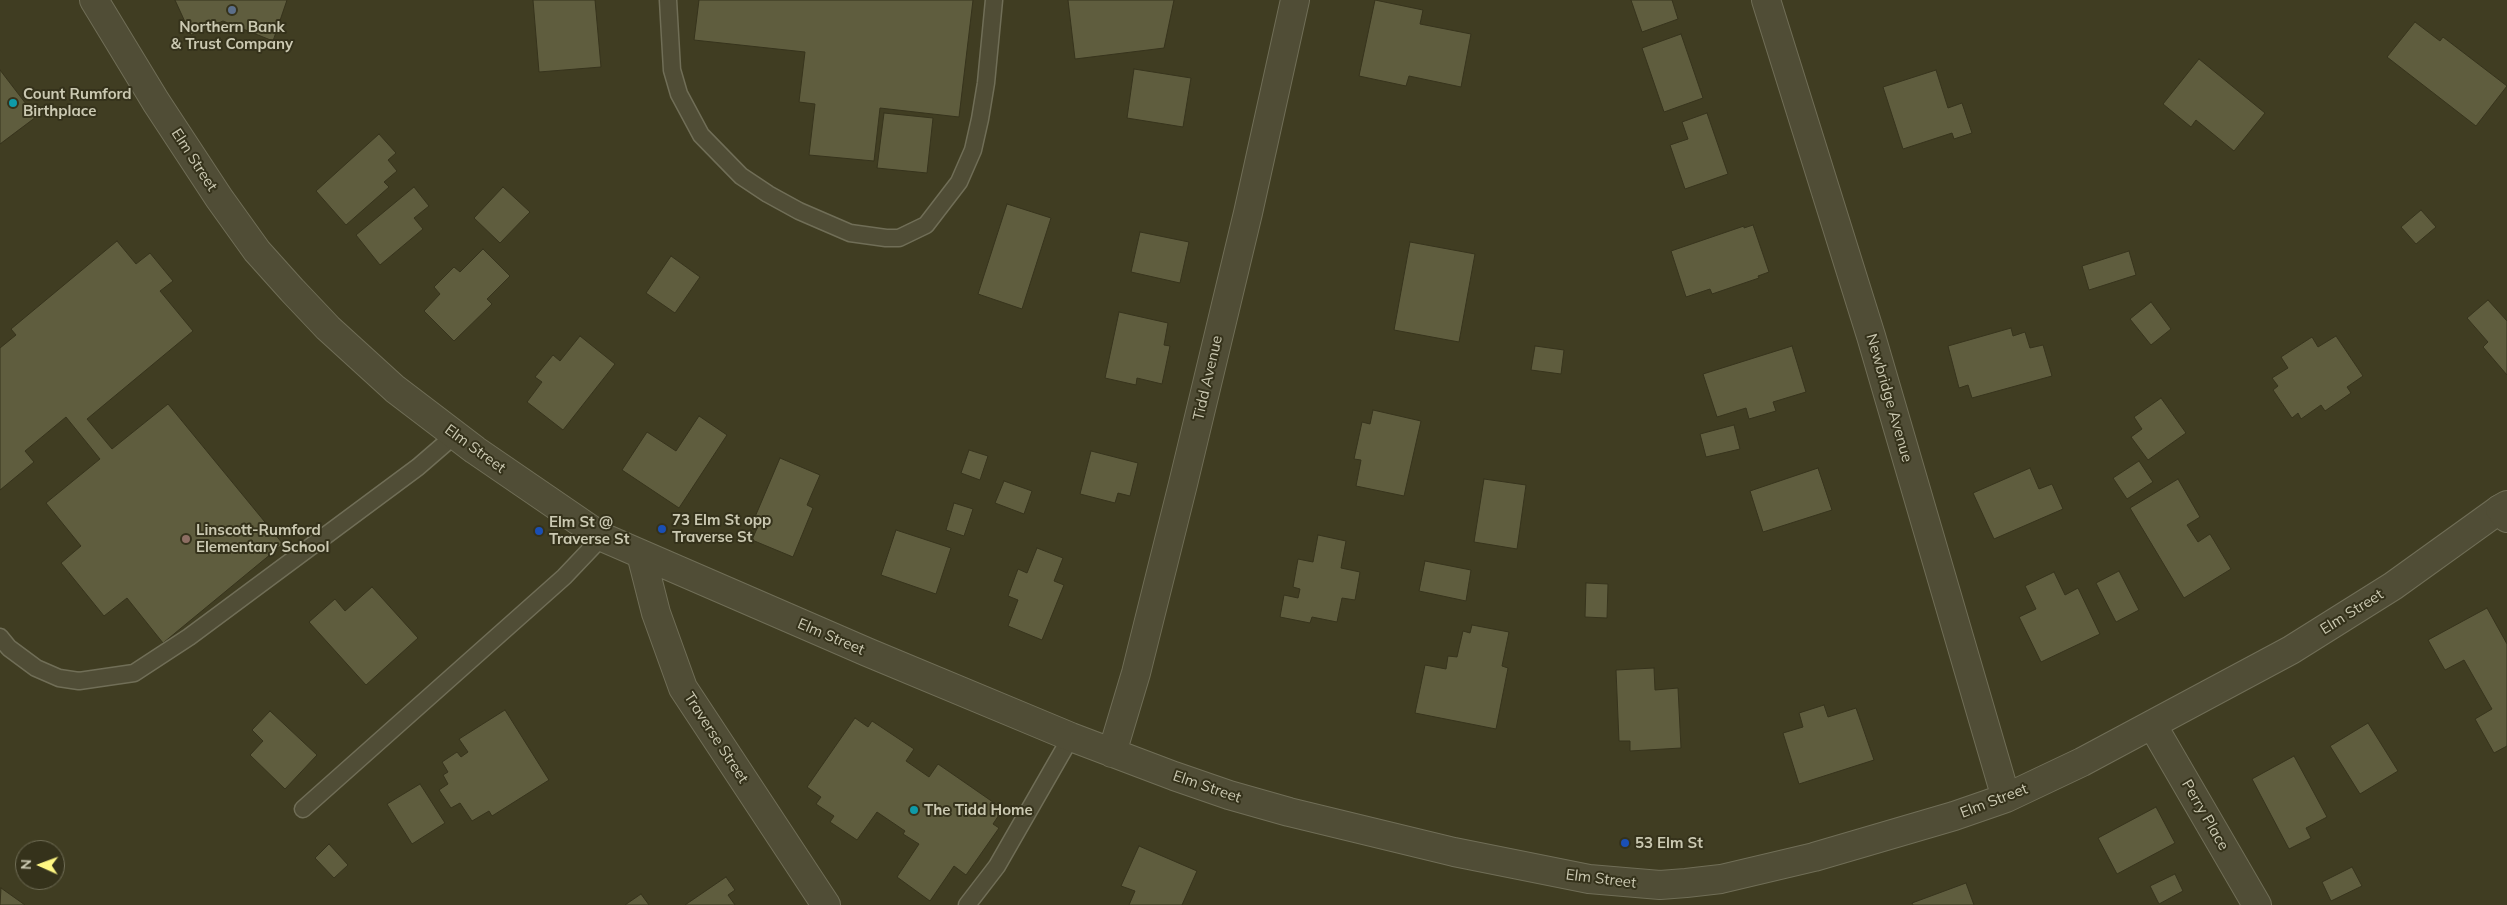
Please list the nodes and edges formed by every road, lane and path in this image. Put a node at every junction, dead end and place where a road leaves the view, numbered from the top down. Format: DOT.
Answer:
graph roads {
  1 [pos="94,0"];
  2 [pos="668,0"];
  3 [pos="994,0"];
  4 [pos="1295,0"];
  5 [pos="1766,0"];
  6 [pos="456,435"];
  7 [pos="2505,511"];
  8 [pos="602,537"];
  9 [pos="641,554"];
  10 [pos="0,636"];
  11 [pos="2153,726"];
  12 [pos="1071,737"];
  13 [pos="1112,753"];
  14 [pos="2006,798"];
  15 [pos="303,809"];
  16 [pos="1655,895"];
  17 [pos="826,905"];
  18 [pos="967,905"];
  19 [pos="2257,905"];
  1 -- 6 [label="street, Elm Street"];
  2 -- 3 [label="lane"];
  4 -- 13 [label="street, Tidd Avenue"];
  5 -- 14 [label="street, Newbridge Avenue"];
  6 -- 8 [label="street, Elm Street"];
  6 -- 10 [label="lane"];
  7 -- 11 [label="street, Elm Street"];
  8 -- 9 [label="street, Elm Street"];
  8 -- 15 [label="lane"];
  9 -- 12 [label="street, Elm Street"];
  9 -- 17 [label="street, Traverse Street"];
  11 -- 14 [label="street, Elm Street"];
  11 -- 19 [label="street, Perry Place"];
  12 -- 13 [label="street, Elm Street"];
  12 -- 18 [label="lane"];
  13 -- 16 [label="street, Elm Street"];
  14 -- 16 [label="street, Elm Street"];
}
